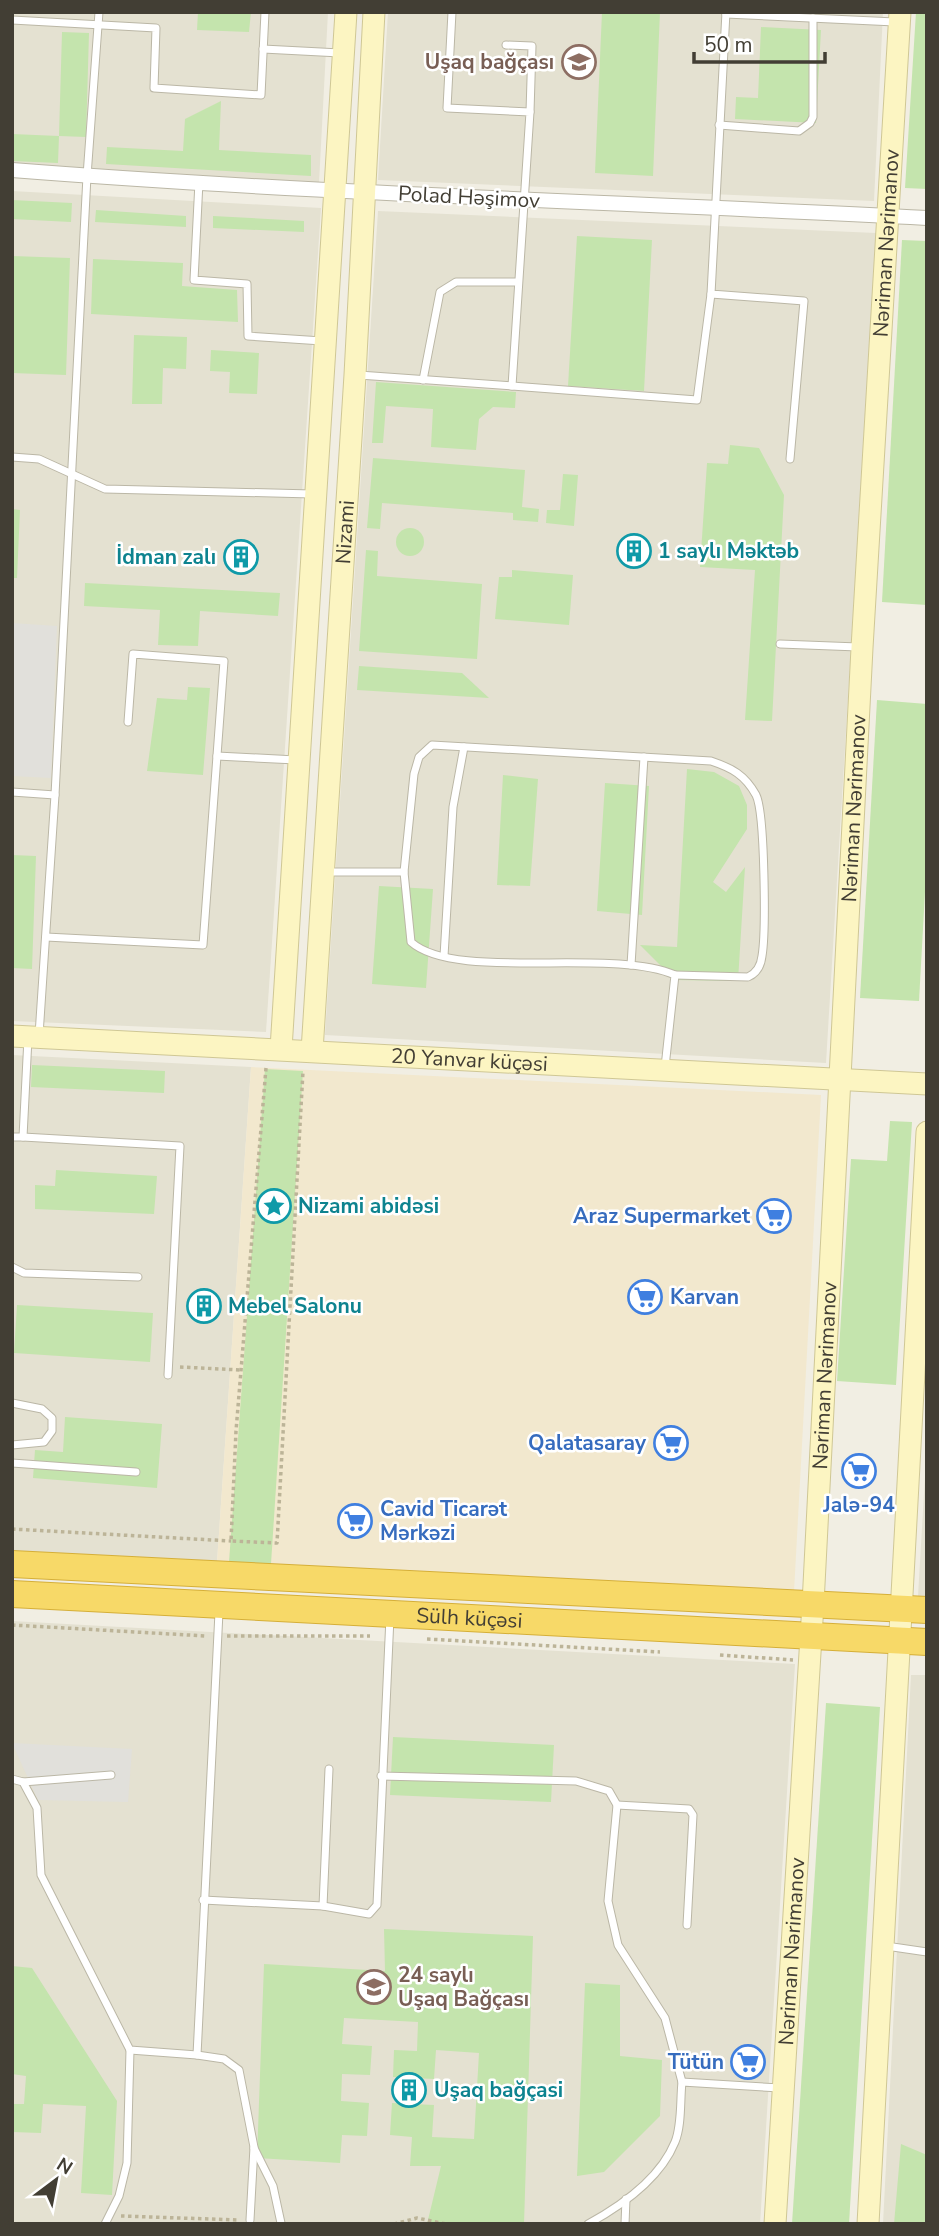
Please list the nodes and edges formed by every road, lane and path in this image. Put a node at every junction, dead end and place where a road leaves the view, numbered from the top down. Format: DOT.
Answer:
graph roads {
  1 [pos="99,12"];
  2 [pos="265,12"];
  3 [pos="346,12"];
  4 [pos="374,12"];
  5 [pos="452,12"];
  6 [pos="726,13"];
  7 [pos="784,14"];
  8 [pos="900,17"];
  9 [pos="813,18"];
  10 [pos="12,20"];
  11 [pos="99,24"];
  12 [pos="506,45"];
  13 [pos="263,49"];
  14 [pos="344,53"];
  15 [pos="530,112"];
  16 [pos="719,125"];
  17 [pos="12,170"];
  18 [pos="87,176"];
  19 [pos="199,182"];
  20 [pos="335,190"];
  21 [pos="365,192"];
  22 [pos="524,201"];
  23 [pos="715,206"];
  24 [pos="890,216"];
  25 [pos="927,218"];
  26 [pos="518,282"];
  27 [pos="711,294"];
  28 [pos="326,341"];
  29 [pos="355,375"];
  30 [pos="423,380"];
  31 [pos="512,386"];
  32 [pos="12,457"];
  33 [pos="790,459"];
  34 [pos="72,475"];
  35 [pos="316,494"];
  36 [pos="780,644"];
  37 [pos="862,648"];
  38 [pos="128,722"];
  39 [pos="464,747"];
  40 [pos="217,756"];
  41 [pos="644,757"];
  42 [pos="300,760"];
  43 [pos="12,792"];
  44 [pos="55,795"];
  45 [pos="324,872"];
  46 [pos="404,872"];
  47 [pos="46,937"];
  48 [pos="444,956"];
  49 [pos="631,965"];
  50 [pos="675,975"];
  51 [pos="26,1037"];
  52 [pos="274,1049"];
  53 [pos="308,1051"];
  54 [pos="665,1071"];
  55 [pos="841,1079"];
  56 [pos="927,1084"];
  57 [pos="927,1132"];
  58 [pos="12,1137"];
  59 [pos="23,1137"];
  60 [pos="923,1259"];
  61 [pos="12,1267"];
  62 [pos="138,1278"];
  63 [pos="241,1370"];
  64 [pos="168,1371"];
  65 [pos="12,1404"];
  66 [pos="12,1445"];
  67 [pos="12,1464"];
  68 [pos="136,1472"];
  69 [pos="12,1529"];
  70 [pos="232,1541"];
  71 [pos="12,1564"];
  72 [pos="12,1594"];
  73 [pos="220,1604"];
  74 [pos="813,1604"];
  75 [pos="915,1609"];
  76 [pos="12,1625"];
  77 [pos="389,1625"];
  78 [pos="218,1637"];
  79 [pos="914,1641"];
  80 [pos="811,1648"];
  81 [pos="666,1652"];
  82 [pos="718,1655"];
  83 [pos="329,1769"];
  84 [pos="111,1775"];
  85 [pos="381,1776"];
  86 [pos="12,1779"];
  87 [pos="23,1782"];
  88 [pos="617,1805"];
  89 [pos="203,1900"];
  90 [pos="323,1906"];
  91 [pos="687,1925"];
  92 [pos="885,1946"];
  93 [pos="927,1952"];
  94 [pos="130,2050"];
  95 [pos="197,2055"];
  96 [pos="682,2082"];
  97 [pos="784,2089"];
  98 [pos="254,2147"];
  99 [pos="626,2199"];
  100 [pos="107,2220"];
  101 [pos="250,2220"];
  102 [pos="281,2223"];
  103 [pos="394,2224"];
  104 [pos="446,2224"];
  105 [pos="588,2224"];
  106 [pos="625,2224"];
  107 [pos="775,2224"];
  108 [pos="868,2224"];
  1 -- 11 [label="lane"];
  2 -- 13 [label="lane"];
  3 -- 14 [label="main road, Nizami"];
  4 -- 21 [label="main road, Nizami"];
  5 -- 15 [label="lane"];
  6 -- 7 [label="lane"];
  6 -- 16 [label="lane"];
  7 -- 9 [label="lane"];
  8 -- 9 [label="lane"];
  8 -- 24 [label="main road, Nəriman Nərimanov"];
  9 -- 16 [label="lane"];
  10 -- 11 [label="lane"];
  11 -- 13 [label="lane"];
  11 -- 18 [label="lane"];
  12 -- 15 [label="lane"];
  13 -- 14 [label="lane"];
  14 -- 20 [label="main road, Nizami"];
  15 -- 22 [label="lane"];
  16 -- 23 [label="lane"];
  17 -- 18 [label="street, Polad Həşimov"];
  18 -- 19 [label="street, Polad Həşimov"];
  18 -- 34 [label="lane"];
  19 -- 20 [label="street, Polad Həşimov"];
  19 -- 28 [label="lane"];
  20 -- 21 [label="street, Polad Həşimov"];
  20 -- 28 [label="main road, Nizami"];
  21 -- 22 [label="street, Polad Həşimov"];
  21 -- 29 [label="main road, Nizami"];
  22 -- 23 [label="street, Polad Həşimov"];
  22 -- 26 [label="lane"];
  23 -- 24 [label="street, Polad Həşimov"];
  23 -- 27 [label="lane"];
  24 -- 25 [label="street, Polad Həşimov"];
  24 -- 37 [label="main road, Nəriman Nərimanov"];
  26 -- 30 [label="lane"];
  26 -- 31 [label="lane"];
  27 -- 31 [label="lane"];
  27 -- 33 [label="lane"];
  28 -- 35 [label="main road, Nizami"];
  29 -- 30 [label="lane"];
  29 -- 45 [label="main road, Nizami"];
  30 -- 31 [label="lane"];
  32 -- 34 [label="lane"];
  34 -- 35 [label="lane"];
  34 -- 44 [label="lane"];
  35 -- 42 [label="main road, Nizami"];
  36 -- 37 [label="lane"];
  37 -- 55 [label="main road, Nəriman Nərimanov"];
  38 -- 40 [label="lane"];
  39 -- 41 [label="lane"];
  39 -- 46 [label="lane"];
  39 -- 48 [label="lane"];
  40 -- 42 [label="lane"];
  40 -- 47 [label="lane"];
  41 -- 49 [label="lane"];
  41 -- 50 [label="lane"];
  42 -- 52 [label="main road, Nizami"];
  43 -- 44 [label="lane"];
  44 -- 47 [label="lane"];
  45 -- 46 [label="lane"];
  45 -- 53 [label="main road, Nizami"];
  46 -- 48 [label="lane"];
  47 -- 51 [label="lane"];
  48 -- 49 [label="lane"];
  49 -- 50 [label="lane"];
  50 -- 54 [label="lane"];
  51 -- 52 [label="main road, 20 Yanvar küçəsi"];
  51 -- 59 [label="lane"];
  52 -- 53 [label="main road, 20 Yanvar küçəsi"];
  52 -- 63 [label="path"];
  53 -- 54 [label="main road, 20 Yanvar küçəsi"];
  53 -- 70 [label="path"];
  54 -- 55 [label="main road, 20 Yanvar küçəsi"];
  55 -- 56 [label="main road, 20 Yanvar küçəsi"];
  55 -- 74 [label="main road, Nəriman Nərimanov"];
  57 -- 60 [label="main road"];
  58 -- 59 [label="lane"];
  59 -- 64 [label="lane"];
  60 -- 75 [label="main road"];
  61 -- 62 [label="lane"];
  63 -- 64 [label="path"];
  63 -- 70 [label="path"];
  65 -- 66 [label="lane"];
  67 -- 68 [label="lane"];
  69 -- 70 [label="path"];
  71 -- 74 [label="highway, Sülh küçəsi"];
  72 -- 73 [label="highway, Sülh küçəsi"];
  73 -- 77 [label="highway, Sülh küçəsi"];
  73 -- 78 [label="lane"];
  74 -- 75 [label="highway, Sülh küçəsi"];
  74 -- 80 [label="main road, Nəriman Nərimanov"];
  75 -- 79 [label="main road"];
  76 -- 78 [label="path"];
  77 -- 78 [label="path"];
  77 -- 80 [label="highway, Sülh küçəsi"];
  77 -- 81 [label="path"];
  77 -- 85 [label="lane"];
  78 -- 89 [label="lane"];
  79 -- 80 [label="highway, Sülh küçəsi"];
  79 -- 92 [label="main road"];
  80 -- 82 [label="path"];
  80 -- 97 [label="main road, Nəriman Nərimanov"];
  83 -- 90 [label="lane"];
  84 -- 87 [label="lane"];
  85 -- 88 [label="lane"];
  85 -- 90 [label="lane"];
  86 -- 87 [label="lane"];
  87 -- 94 [label="lane"];
  88 -- 91 [label="lane"];
  88 -- 96 [label="lane"];
  89 -- 90 [label="lane"];
  89 -- 95 [label="lane"];
  92 -- 93 [label="lane"];
  92 -- 108 [label="main road"];
  94 -- 95 [label="lane"];
  94 -- 100 [label="lane"];
  95 -- 98 [label="lane"];
  96 -- 97 [label="lane"];
  96 -- 99 [label="lane"];
  97 -- 107 [label="main road, Nəriman Nərimanov"];
  98 -- 101 [label="lane"];
  98 -- 102 [label="lane"];
  99 -- 105 [label="lane"];
  99 -- 106 [label="lane"];
  100 -- 101 [label="path"];
  103 -- 104 [label="path"];
}
